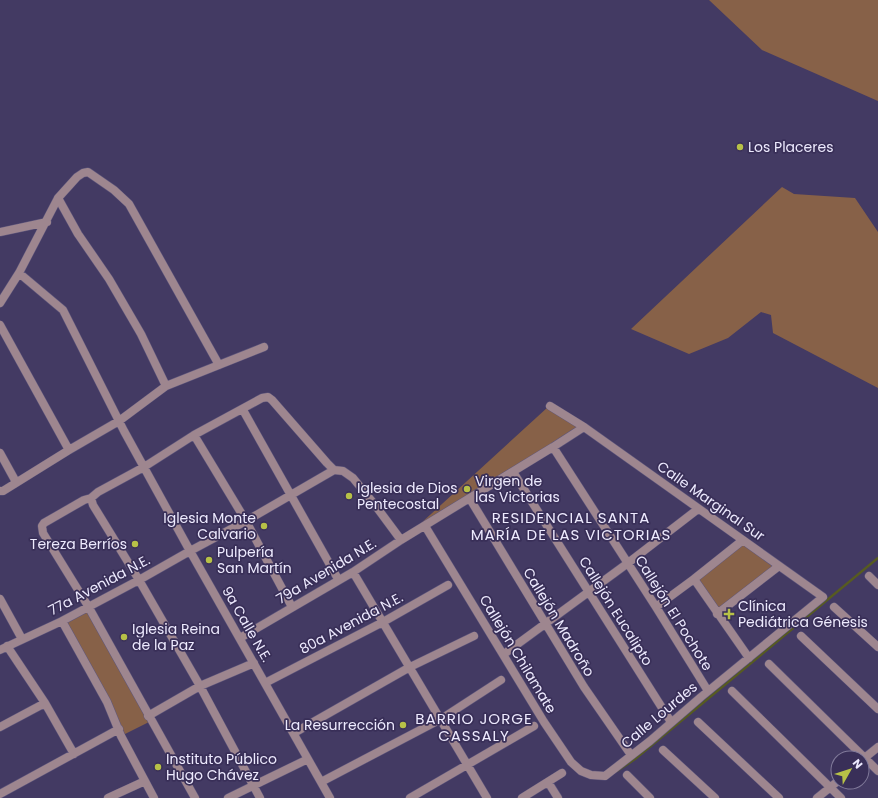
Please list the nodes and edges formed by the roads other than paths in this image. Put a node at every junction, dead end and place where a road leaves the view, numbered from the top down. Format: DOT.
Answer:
graph roads {
  1 [pos="58,198"];
  2 [pos="47,222"];
  3 [pos="0,232"];
  4 [pos="19,273"];
  5 [pos="0,303"];
  6 [pos="0,325"];
  7 [pos="264,347"];
  8 [pos="219,365"];
  9 [pos="166,386"];
  10 [pos="550,406"];
  11 [pos="243,410"];
  12 [pos="119,421"];
  13 [pos="584,427"];
  14 [pos="194,435"];
  15 [pos="553,448"];
  16 [pos="69,450"];
  17 [pos="0,453"];
  18 [pos="144,467"];
  19 [pos="334,470"];
  20 [pos="513,472"];
  21 [pos="16,482"];
  22 [pos="0,491"];
  23 [pos="290,495"];
  24 [pos="91,498"];
  25 [pos="470,499"];
  26 [pos="698,509"];
  27 [pos="246,521"];
  28 [pos="425,526"];
  29 [pos="401,540"];
  30 [pos="743,540"];
  31 [pos="190,551"];
  32 [pos="628,563"];
  33 [pos="779,566"];
  34 [pos="353,572"];
  35 [pos="869,576"];
  36 [pos="338,579"];
  37 [pos="694,579"];
  38 [pos="139,580"];
  39 [pos="878,585"];
  40 [pos="448,586"];
  41 [pos="588,592"];
  42 [pos="823,597"];
  43 [pos="0,599"];
  44 [pos="88,606"];
  45 [pos="292,606"];
  46 [pos="656,607"];
  47 [pos="834,607"];
  48 [pos="717,614"];
  49 [pos="62,621"];
  50 [pos="383,622"];
  51 [pos="545,624"];
  52 [pos="474,636"];
  53 [pos="801,636"];
  54 [pos="240,638"];
  55 [pos="22,639"];
  56 [pos="878,647"];
  57 [pos="4,648"];
  58 [pos="504,654"];
  59 [pos="749,658"];
  60 [pos="254,663"];
  61 [pos="769,664"];
  62 [pos="410,667"];
  63 [pos="501,680"];
  64 [pos="265,683"];
  65 [pos="200,686"];
  66 [pos="708,691"];
  67 [pos="732,691"];
  68 [pos="45,703"];
  69 [pos="878,709"];
  70 [pos="148,716"];
  71 [pos="441,719"];
  72 [pos="671,722"];
  73 [pos="698,722"];
  74 [pos="534,726"];
  75 [pos="0,727"];
  76 [pos="119,729"];
  77 [pos="294,733"];
  78 [pos="878,747"];
  79 [pos="663,750"];
  80 [pos="855,750"];
  81 [pos="74,754"];
  82 [pos="870,754"];
  83 [pos="631,756"];
  84 [pos="308,759"];
  85 [pos="870,764"];
  86 [pos="468,766"];
  87 [pos="878,771"];
  88 [pos="562,773"];
  89 [pos="627,775"];
  90 [pos="605,776"];
  91 [pos="145,781"];
  92 [pos="321,782"];
  93 [pos="548,782"];
  94 [pos="253,785"];
  95 [pos="830,787"];
  96 [pos="833,790"];
  97 [pos="0,794"];
  98 [pos="108,798"];
  99 [pos="154,798"];
  100 [pos="195,798"];
  101 [pos="228,798"];
  102 [pos="260,798"];
  103 [pos="330,798"];
  104 [pos="410,798"];
  105 [pos="487,798"];
  106 [pos="522,798"];
  107 [pos="558,798"];
  108 [pos="650,798"];
  109 [pos="715,798"];
  110 [pos="779,798"];
  111 [pos="817,798"];
  112 [pos="841,798"];
  1 -- 2 [label="street"];
  1 -- 8 [label="street"];
  1 -- 9 [label="street"];
  2 -- 3 [label="street"];
  2 -- 4 [label="street"];
  4 -- 5 [label="street"];
  4 -- 12 [label="street, 9a Calle N.E."];
  6 -- 16 [label="street"];
  7 -- 8 [label="street"];
  8 -- 9 [label="street"];
  9 -- 12 [label="street"];
  10 -- 13 [label="street, Calle Marginal Sur"];
  11 -- 14 [label="street"];
  11 -- 19 [label="street"];
  11 -- 23 [label="street"];
  12 -- 16 [label="street"];
  12 -- 18 [label="street, 9a Calle N.E."];
  13 -- 15 [label="street, 79a Avenida N.E."];
  13 -- 26 [label="street, Calle Marginal Sur"];
  14 -- 18 [label="street"];
  14 -- 27 [label="street"];
  15 -- 20 [label="street, 79a Avenida N.E."];
  15 -- 32 [label="street, Callejón El Pochote"];
  16 -- 21 [label="street"];
  17 -- 21 [label="street"];
  18 -- 24 [label="street"];
  18 -- 31 [label="street, 9a Calle N.E."];
  19 -- 23 [label="street, 77a Avenida N.E."];
  19 -- 29 [label="street"];
  20 -- 25 [label="street, 79a Avenida N.E."];
  20 -- 41 [label="street, Callejón Eucalipto"];
  21 -- 22 [label="street"];
  23 -- 27 [label="street, 77a Avenida N.E."];
  23 -- 36 [label="street"];
  24 -- 38 [label="street"];
  24 -- 44 [label="street"];
  25 -- 28 [label="street, 79a Avenida N.E."];
  25 -- 51 [label="street, Callejón Madroño"];
  26 -- 30 [label="street, Calle Marginal Sur"];
  26 -- 32 [label="street"];
  27 -- 31 [label="street, 77a Avenida N.E."];
  27 -- 45 [label="street"];
  28 -- 29 [label="street, 79a Avenida N.E."];
  28 -- 58 [label="street, Callejón Chilamate"];
  29 -- 34 [label="street, 79a Avenida N.E."];
  30 -- 33 [label="street, Calle Marginal Sur"];
  30 -- 37 [label="street"];
  31 -- 38 [label="street, 77a Avenida N.E."];
  31 -- 54 [label="street, 9a Calle N.E."];
  32 -- 41 [label="street"];
  32 -- 46 [label="street, Callejón El Pochote"];
  33 -- 42 [label="street, Calle Marginal Sur"];
  33 -- 48 [label="street"];
  34 -- 36 [label="street, 79a Avenida N.E."];
  34 -- 50 [label="street"];
  35 -- 39 [label="street"];
  36 -- 45 [label="street, 79a Avenida N.E."];
  37 -- 46 [label="street"];
  37 -- 48 [label="street"];
  38 -- 44 [label="street, 77a Avenida N.E."];
  38 -- 65 [label="street"];
  40 -- 50 [label="street, 80a Avenida N.E."];
  41 -- 51 [label="street"];
  41 -- 72 [label="street, Callejón Eucalipto"];
  42 -- 59 [label="street, Calle Lourdes"];
  43 -- 55 [label="street"];
  44 -- 49 [label="street, 77a Avenida N.E."];
  44 -- 70 [label="street"];
  45 -- 54 [label="street, 79a Avenida N.E."];
  46 -- 66 [label="street, Callejón El Pochote"];
  47 -- 56 [label="street"];
  48 -- 59 [label="street"];
  49 -- 55 [label="street, 77a Avenida N.E."];
  49 -- 76 [label="street"];
  50 -- 62 [label="street"];
  50 -- 64 [label="street, 80a Avenida N.E."];
  51 -- 58 [label="street"];
  51 -- 83 [label="street, Callejón Madroño"];
  52 -- 62 [label="street"];
  53 -- 69 [label="street"];
  54 -- 60 [label="street, 9a Calle N.E."];
  55 -- 57 [label="street, 77a Avenida N.E."];
  57 -- 68 [label="street"];
  58 -- 90 [label="street, Callejón Chilamate"];
  59 -- 66 [label="street, Calle Lourdes"];
  60 -- 64 [label="street, 9a Calle N.E."];
  60 -- 65 [label="street"];
  61 -- 80 [label="street"];
  62 -- 71 [label="street"];
  62 -- 77 [label="street"];
  63 -- 71 [label="street"];
  64 -- 77 [label="street, 9a Calle N.E."];
  65 -- 70 [label="street"];
  65 -- 94 [label="street"];
  66 -- 72 [label="street, Calle Lourdes"];
  67 -- 95 [label="street"];
  68 -- 75 [label="street"];
  68 -- 81 [label="street"];
  70 -- 100 [label="street"];
  71 -- 86 [label="street"];
  71 -- 92 [label="street"];
  72 -- 83 [label="street, Calle Lourdes"];
  73 -- 110 [label="street"];
  74 -- 86 [label="street"];
  76 -- 81 [label="street"];
  76 -- 91 [label="street"];
  77 -- 84 [label="street, 9a Calle N.E."];
  78 -- 82 [label="street"];
  79 -- 109 [label="street"];
  81 -- 97 [label="street"];
  83 -- 90 [label="street, Calle Lourdes"];
  84 -- 92 [label="street, 9a Calle N.E."];
  84 -- 94 [label="street"];
  85 -- 87 [label="street"];
  86 -- 104 [label="street"];
  86 -- 105 [label="street"];
  88 -- 93 [label="street"];
  89 -- 108 [label="street"];
  91 -- 98 [label="street"];
  91 -- 99 [label="street"];
  92 -- 103 [label="street, 9a Calle N.E."];
  93 -- 106 [label="street"];
  93 -- 107 [label="street"];
  94 -- 101 [label="street"];
  94 -- 102 [label="street"];
  95 -- 111 [label="street"];
  96 -- 112 [label="street"];
}
